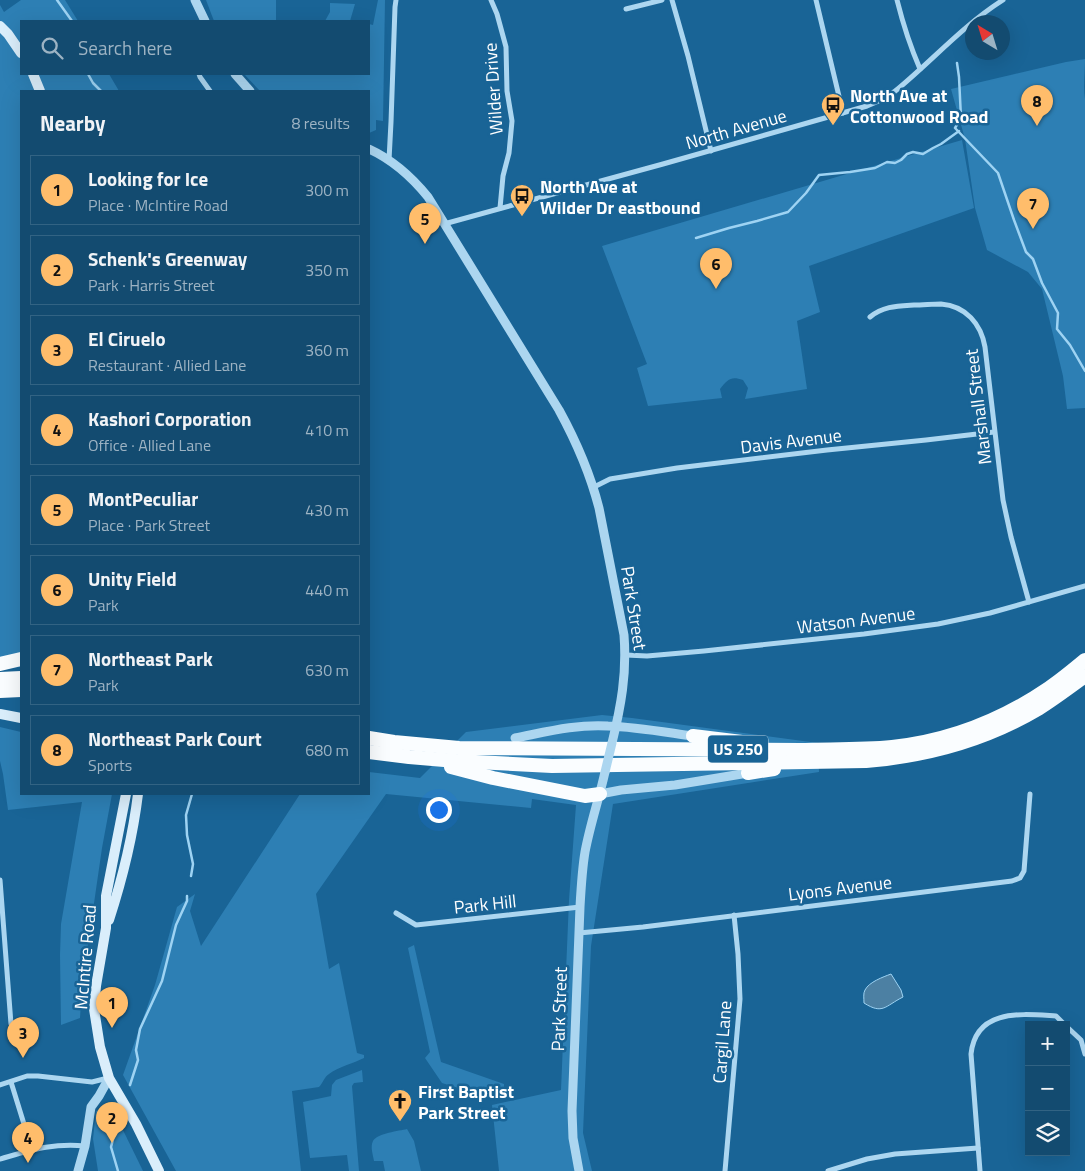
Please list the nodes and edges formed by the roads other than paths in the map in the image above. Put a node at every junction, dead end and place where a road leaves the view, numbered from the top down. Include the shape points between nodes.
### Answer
1 (195, 0) edge
2 (396, 0) edge
3 (491, 0) edge
4 (662, 0) edge
5 (672, 0) edge
6 (816, 0) edge
7 (897, 0) edge
8 (1003, 0) edge
9 (626, 9) dead end
10 (205, 20) edge
11 (0, 26) edge
12 (20, 52) edge
13 (920, 69) junction
14 (33, 75) edge
15 (199, 75) edge
16 (236, 75) edge
17 (40, 90) edge
18 (209, 90) edge
19 (249, 90) edge
20 (843, 113) junction
21 (370, 150) edge
22 (710, 151) junction
23 (389, 160) junction
24 (500, 208) junction
25 (444, 224) junction
26 (870, 317) dead end
27 (994, 432) junction
28 (594, 487) junction
29 (1085, 586) edge
30 (1028, 602) junction
31 (626, 655) junction
32 (20, 659) edge
33 (1085, 660) edge
34 (0, 664) edge
35 (1085, 676) edge
36 (20, 678) edge
37 (0, 687) edge
38 (20, 690) edge
39 (0, 714) edge
40 (20, 718) edge
41 (616, 726) junction
42 (693, 736) joint
43 (370, 738) edge
44 (515, 738) joint
45 (459, 748) junction
46 (800, 750) junction
47 (370, 753) edge
48 (409, 757) junction
49 (825, 761) junction
50 (748, 773) joint
51 (600, 794) junction
52 (1030, 794) dead end
53 (126, 795) edge
54 (138, 795) edge
55 (0, 880) edge
56 (580, 907) junction
57 (396, 913) dead end
58 (734, 915) junction
59 (106, 928) junction
60 (578, 933) junction
61 (2, 938) edge
62 (1062, 1021) edge
63 (11, 1024) dead end
64 (1070, 1029) edge
65 (1085, 1054) edge
66 (109, 1078) junction
67 (11, 1082) junction
68 (0, 1085) edge
69 (85, 1146) junction
70 (978, 1148) junction
71 (32, 1150) junction
72 (0, 1159) edge
73 (78, 1171) edge
74 (159, 1171) edge
75 (579, 1171) edge
76 (725, 1171) edge
77 (828, 1171) edge
78 (980, 1171) edge

1 - 10 street
2 - 23 street
3 - 24 street, Wilder Drive via 506,47 512,121
4 - 9 street
5 - 22 street
6 - 20 street
7 - 13 street
8 - 13 street, North Avenue via 966,26
11 - 12 main road
13 - 20 street, North Avenue via 881,100
14 - 17 main road
15 - 18 street
16 - 19 street
20 - 22 street, North Avenue
21 - 23 street, Park Street
22 - 24 street, North Avenue
23 - 25 street, Park Street via 417,184
24 - 25 street, North Avenue
25 - 28 street, Park Street via 559,410
26 - 27 street, Marshall Street via 885,308 940,304 955,307 973,319 983,338
27 - 28 street, Davis Avenue via 677,468 610,479
27 - 30 street, Marshall Street via 1003,500
28 - 31 street, Park Street via 621,614
29 - 30 street, Watson Avenue
30 - 31 street, Watson Avenue via 958,621 864,634 704,651
31 - 41 street, Park Street via 624,690
32 - 34 highway
33 - 46 highway, US 250 via 1026,703 958,733 890,747
35 - 49 highway, US 250 via 1031,713 971,741 894,758
36 - 37 highway
37 - 38 highway
39 - 40 main road
41 - 42 street
41 - 44 street via 582,726
41 - 51 street, Park Street, bridge
42 - 46 highway
43 - 45 highway, US 250
44 - 45 highway
45 - 46 highway, US 250
47 - 48 highway, US 250
48 - 49 highway, US 250 via 552,766
48 - 51 highway via 584,796
49 - 50 highway
50 - 51 street
51 - 56 street, Park Street via 586,852
52 - 58 street, Lyons Avenue via 1024,871 1012,882
53 - 59 main road, McIntire Road via 106,896
54 - 59 main road via 122,873
55 - 61 street
56 - 57 street, Park Hill via 416,925
56 - 60 street, Park Street
58 - 60 street, Lyons Avenue
58 - 76 street, Cargil Lane via 740,999
59 - 66 main road, McIntire Road via 94,1009
60 - 75 street, Park Street via 572,1111
61 - 63 street
62 - 70 street via 1056,1016 1019,1014 994,1020 975,1035 971,1068
64 - 65 street via 1081,1040
66 - 67 street via 92,1082 27,1076
66 - 69 street via 90,1112
66 - 74 main road, McIntire Road
67 - 68 street
67 - 71 street
69 - 71 street via 57,1145
69 - 73 street
70 - 77 street via 895,1154
70 - 78 street
71 - 72 street

